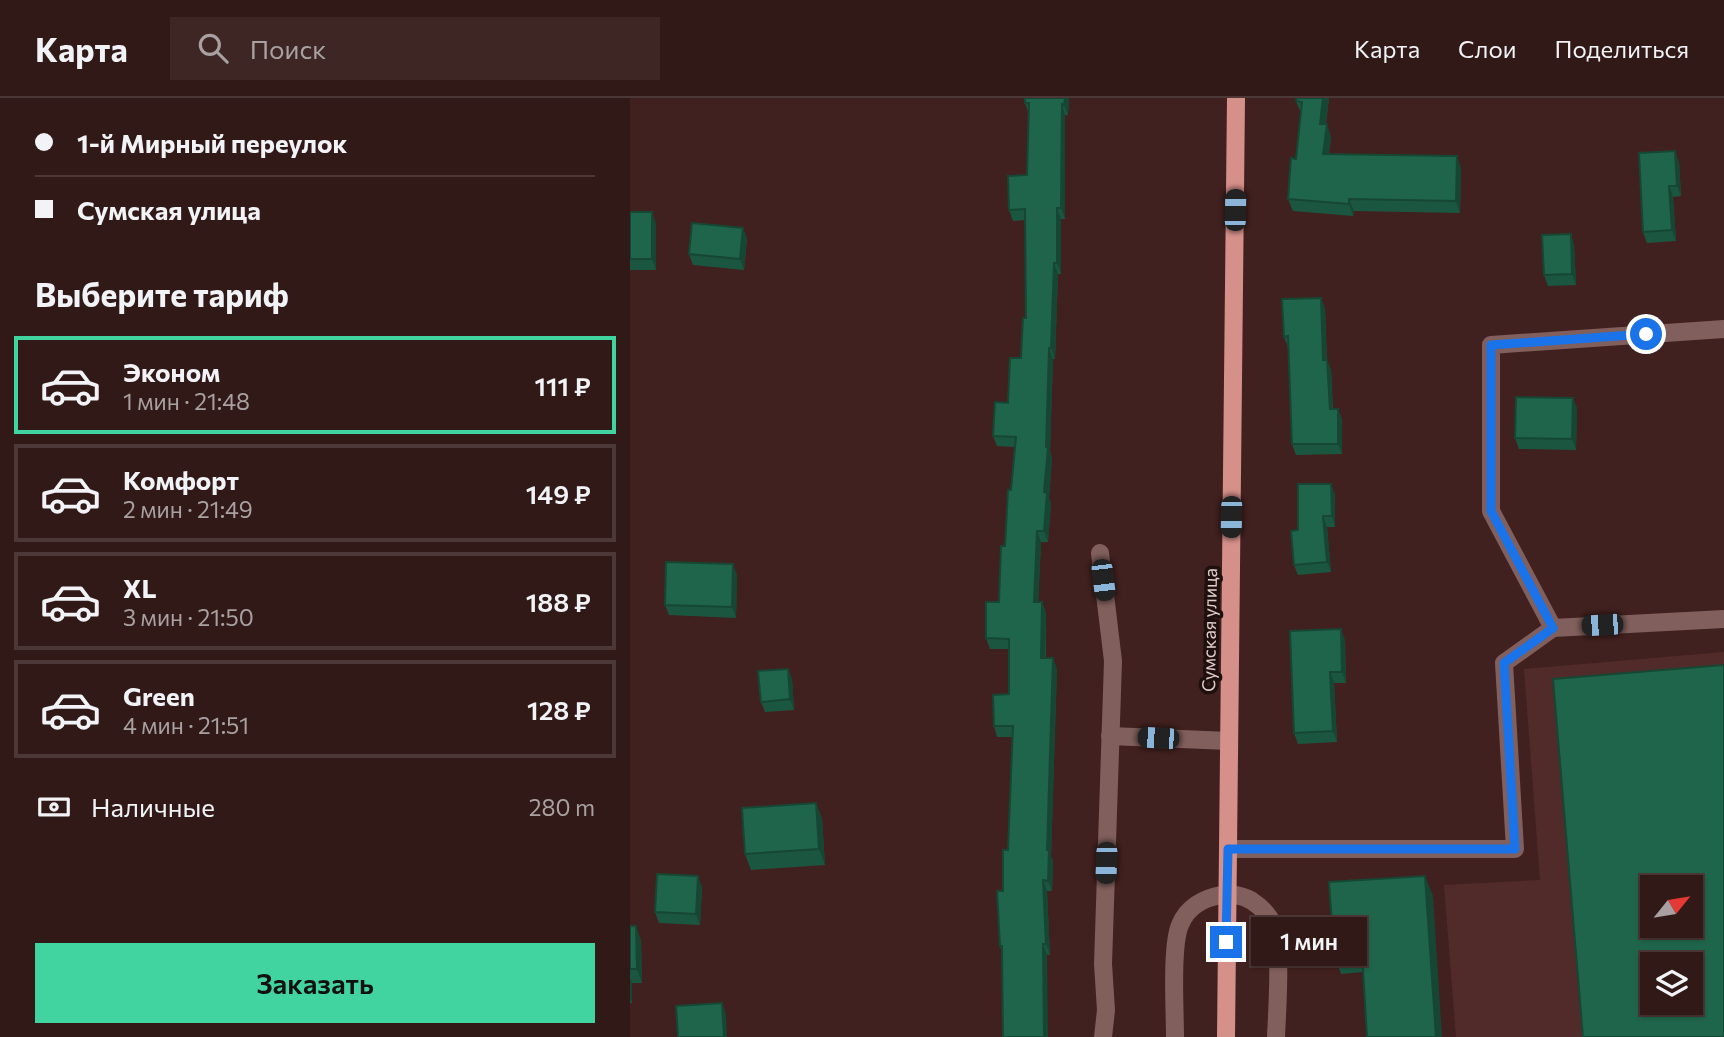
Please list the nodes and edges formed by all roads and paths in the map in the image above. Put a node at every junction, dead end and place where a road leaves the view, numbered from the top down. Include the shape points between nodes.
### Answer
1 (1236, 98) edge
2 (1724, 329) edge
3 (1100, 553) dead end
4 (1724, 619) edge
5 (1553, 628) junction
6 (1110, 736) junction
7 (1229, 741) junction
8 (1228, 849) junction
9 (1227, 894) junction
10 (1103, 1037) edge
11 (1175, 1037) edge
12 (1226, 1037) edge
13 (1276, 1037) edge

1 - 7 main road, Сумская улица
2 - 5 street via 1491,345 1491,511
3 - 6 street via 1113,662
4 - 5 street
5 - 8 street via 1504,663 1515,849
6 - 7 street
6 - 10 street
7 - 8 main road, Сумская улица
8 - 9 main road, Сумская улица
9 - 11 street via 1208,897 1191,908 1180,925
9 - 12 main road, Сумская улица
9 - 13 street via 1247,898 1263,909 1273,925

